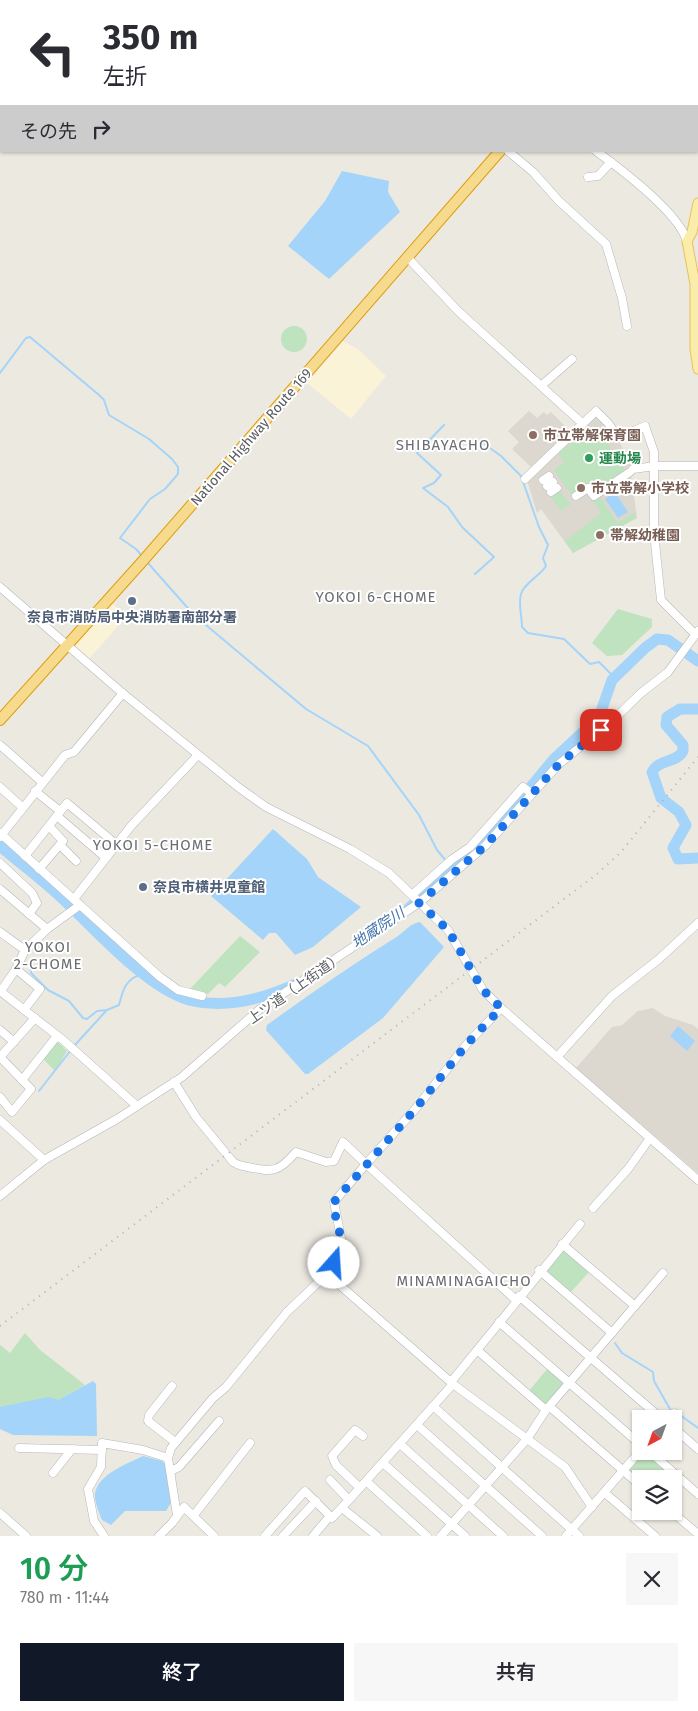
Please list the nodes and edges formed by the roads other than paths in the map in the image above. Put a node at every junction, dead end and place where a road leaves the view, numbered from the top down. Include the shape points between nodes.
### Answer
1 (499, 152) edge
2 (509, 152) edge
3 (597, 152) edge
4 (611, 162) junction
5 (588, 177) dead end
6 (698, 203) edge
7 (687, 240) junction
8 (407, 257) junction
9 (627, 326) dead end
10 (572, 359) dead end
11 (698, 369) edge
12 (542, 385) junction
13 (582, 423) junction
14 (655, 466) junction
15 (698, 466) edge
16 (525, 479) dead end
17 (576, 496) dead end
18 (0, 587) edge
19 (697, 633) edge
20 (67, 644) junction
21 (123, 693) junction
22 (0, 720) edge
23 (1, 749) edge
24 (198, 755) junction
25 (42, 782) junction
26 (0, 787) edge
27 (35, 791) junction
28 (528, 791) junction
29 (22, 807) junction
30 (59, 814) junction
31 (49, 826) junction
32 (1, 835) edge
33 (60, 845) junction
34 (117, 845) junction
35 (25, 856) junction
36 (106, 858) junction
37 (76, 861) dead end
38 (0, 864) edge
39 (39, 869) junction
40 (0, 889) edge
41 (412, 895) junction
42 (74, 899) junction
43 (419, 903) junction
44 (75, 909) junction
45 (29, 914) junction
46 (698, 922) edge
47 (47, 929) junction
48 (1, 932) edge
49 (25, 950) junction
50 (16, 969) junction
51 (0, 991) edge
52 (202, 996) dead end
53 (501, 1008) junction
54 (24, 1010) junction
55 (35, 1018) junction
56 (0, 1030) edge
57 (57, 1036) junction
58 (14, 1042) junction
59 (0, 1057) edge
60 (557, 1057) junction
61 (22, 1080) junction
62 (174, 1082) junction
63 (0, 1097) edge
64 (137, 1106) junction
65 (0, 1120) edge
66 (648, 1141) dead end
67 (44, 1160) junction
68 (366, 1164) junction
69 (698, 1180) edge
70 (0, 1196) edge
71 (593, 1208) dead end
72 (580, 1224) dead end
73 (562, 1244) junction
74 (539, 1270) junction
75 (663, 1273) dead end
76 (327, 1274) junction
77 (518, 1298) junction
78 (635, 1306) junction
79 (498, 1322) junction
80 (612, 1332) junction
81 (477, 1350) junction
82 (592, 1358) junction
83 (452, 1383) junction
84 (570, 1383) junction
85 (172, 1386) dead end
86 (433, 1406) junction
87 (548, 1409) junction
88 (652, 1410) edge
89 (219, 1421) dead end
90 (417, 1425) junction
91 (682, 1435) edge
92 (363, 1436) dead end
93 (632, 1437) edge
94 (528, 1439) junction
95 (175, 1442) junction
96 (250, 1443) dead end
97 (400, 1444) junction
98 (19, 1448) dead end
99 (72, 1449) junction
100 (698, 1449) edge
101 (102, 1450) junction
102 (168, 1458) junction
103 (633, 1460) edge
104 (659, 1460) edge
105 (383, 1463) junction
106 (502, 1468) junction
107 (171, 1471) junction
108 (624, 1471) junction
109 (53, 1473) dead end
110 (632, 1478) edge
111 (330, 1480) dead end
112 (366, 1482) junction
113 (486, 1486) junction
114 (360, 1488) junction
115 (605, 1493) junction
116 (698, 1494) edge
117 (316, 1500) junction
118 (349, 1500) junction
119 (468, 1505) junction
120 (592, 1507) junction
121 (342, 1508) junction
122 (0, 1513) edge
123 (177, 1515) junction
124 (194, 1515) junction
125 (330, 1516) junction
126 (682, 1520) edge
127 (451, 1524) junction
128 (572, 1530) junction
129 (698, 1534) edge
130 (26, 1536) edge
131 (104, 1536) edge
132 (159, 1536) edge
133 (214, 1536) edge
134 (265, 1536) edge
135 (282, 1536) edge
136 (314, 1536) edge
137 (377, 1536) edge
138 (427, 1536) edge
139 (441, 1536) edge
140 (465, 1536) edge
141 (503, 1536) edge
142 (542, 1536) edge
143 (566, 1536) edge
144 (579, 1536) edge
145 (655, 1536) edge

1 - 8 highway, National Highway Route 169
2 - 9 street via 606,244
3 - 4 street
4 - 5 street via 598,176
4 - 7 street via 681,225
6 - 7 main road via 692,232
7 - 11 main road via 695,284
8 - 12 street via 458,311
8 - 20 highway, National Highway Route 169
10 - 12 street
12 - 13 street
13 - 14 street via 596,411 619,438 645,426 652,440
13 - 16 street
14 - 15 street
14 - 17 street via 632,470 594,496 588,488
14 - 19 street via 654,533 660,600
18 - 20 street
19 - 28 street, 上ツ道（上街道） via 668,672
20 - 21 street
20 - 22 highway, National Highway Route 169
21 - 24 street
21 - 25 street via 74,752 65,755
23 - 25 street
24 - 34 street
24 - 41 street via 266,806 368,858
25 - 27 street
26 - 29 street
27 - 29 street
27 - 30 street
28 - 41 street via 470,847
28 - 43 street, 上ツ道（上街道） via 486,845
29 - 32 street
30 - 31 street
30 - 34 street via 67,803
30 - 36 street
31 - 33 street via 63,841
31 - 35 street
32 - 35 street
33 - 37 street
33 - 39 street
34 - 36 street
35 - 39 street
36 - 42 street
38 - 45 street via 32,893 37,903
39 - 42 street
40 - 45 street
41 - 43 street
42 - 44 street
43 - 53 street via 448,930 483,990
43 - 62 street, 上ツ道（上街道） via 260,1009
44 - 47 street
44 - 52 street via 178,990
45 - 47 street
46 - 60 street via 659,959 612,996
47 - 49 street
48 - 49 street
49 - 50 street
50 - 51 street
50 - 54 street via 40,989
51 - 54 street
53 - 60 street
53 - 68 street
54 - 55 street
55 - 57 street
55 - 58 street
56 - 58 street
57 - 61 street
57 - 64 street
58 - 59 street
59 - 61 street
60 - 69 street
61 - 63 street via 31,1089 12,1112
62 - 64 street, 上ツ道（上街道）
62 - 68 street via 196,1117 239,1167 266,1171 278,1169 296,1152 326,1162 334,1161 343,1142
64 - 67 street, 上ツ道（上街道）
65 - 67 street
66 - 71 street
67 - 70 street, 上ツ道（上街道）
68 - 76 street via 334,1202 341,1245
68 - 77 street
72 - 73 street
73 - 74 street
73 - 78 street
74 - 77 street
74 - 80 street
75 - 78 street
76 - 83 street
76 - 95 street via 287,1312 226,1387
77 - 79 street
77 - 82 street
78 - 80 street
79 - 81 street
79 - 84 street
80 - 82 street
81 - 83 street
81 - 87 street
82 - 84 street
82 - 88 street
83 - 86 street
83 - 94 street
84 - 87 street
84 - 93 street
85 - 95 street via 149,1415 148,1421
86 - 90 street
86 - 106 street
87 - 94 street
87 - 108 street
89 - 107 street via 179,1467
90 - 97 street
90 - 113 street
91 - 100 street
92 - 114 street via 354,1430 332,1456 336,1465
94 - 106 street
94 - 120 street via 565,1467
95 - 102 street
96 - 124 street
97 - 105 street
97 - 119 street
98 - 99 street
99 - 101 street
99 - 109 street
101 - 102 street via 102,1443
101 - 131 street via 101,1467 88,1489 94,1521
102 - 107 street
103 - 108 street
104 - 116 street
105 - 112 street
105 - 127 street
106 - 113 street
106 - 128 street
107 - 123 street
108 - 110 street
108 - 115 street
111 - 118 street
112 - 114 street
112 - 138 street
113 - 119 street
113 - 142 street
114 - 118 street
115 - 120 street
115 - 145 street
117 - 125 street
117 - 134 street via 304,1491
117 - 135 street
118 - 121 street
119 - 127 street
119 - 141 street
120 - 128 street
121 - 125 street via 332,1518
121 - 137 street
122 - 130 street
123 - 124 street via 184,1507
123 - 132 street
124 - 133 street
125 - 136 street
126 - 129 street
127 - 139 street
127 - 140 street
128 - 143 street
128 - 144 street

